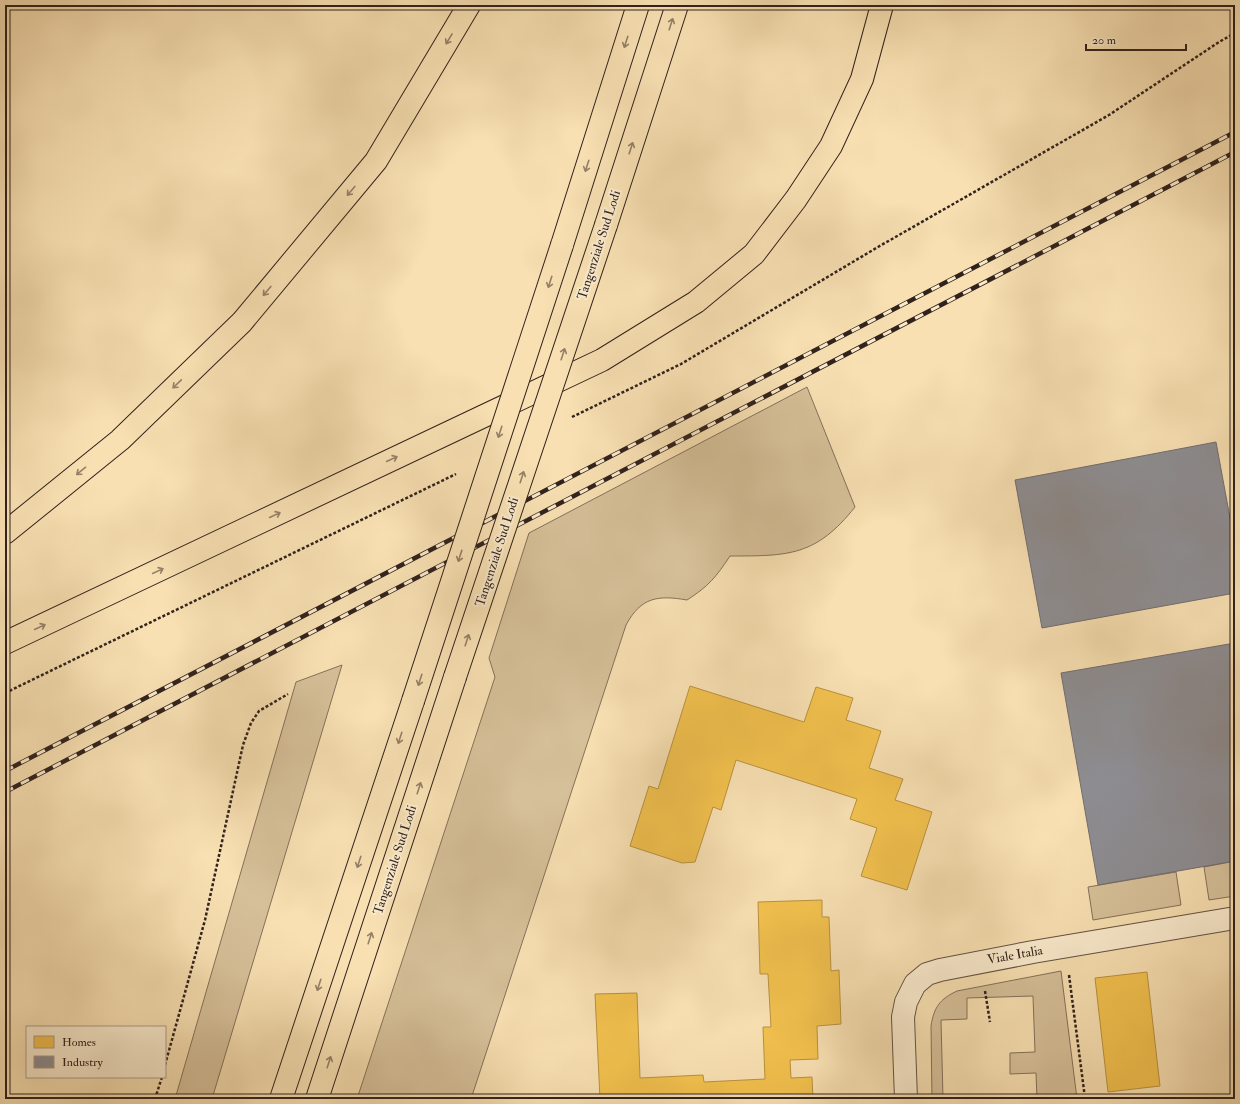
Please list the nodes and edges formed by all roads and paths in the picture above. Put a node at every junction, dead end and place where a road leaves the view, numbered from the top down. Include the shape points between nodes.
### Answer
1 (469, 5) edge
2 (638, 5) edge
3 (677, 5) edge
4 (882, 5) edge
5 (1235, 33) edge
6 (1220, 42) dead end
7 (5, 533) edge
8 (5, 643) edge
9 (288, 694) dead end
10 (1235, 918) edge
11 (1066, 946) junction
12 (166, 1061) edge
13 (162, 1078) edge
14 (1085, 1098) dead end
15 (155, 1099) edge
16 (281, 1099) edge
17 (317, 1099) edge
18 (906, 1099) edge

1 -> 7 highway via 376,161 242,322 120,440
2 -> 16 highway, bridge via 562,245
17 -> 3 highway, Tangenziale Sud Lodi, bridge
8 -> 4 highway via 602,360 696,302 754,254 796,199 831,146 862,80
5 - 6 path
9 - 12 path via 259,711 251,723 246,738 205,920
10 - 11 street, Viale Italia
11 - 14 path
11 - 18 street, Viale Italia via 940,970 927,974 915,984 906,1002 904,1017
13 - 15 path

